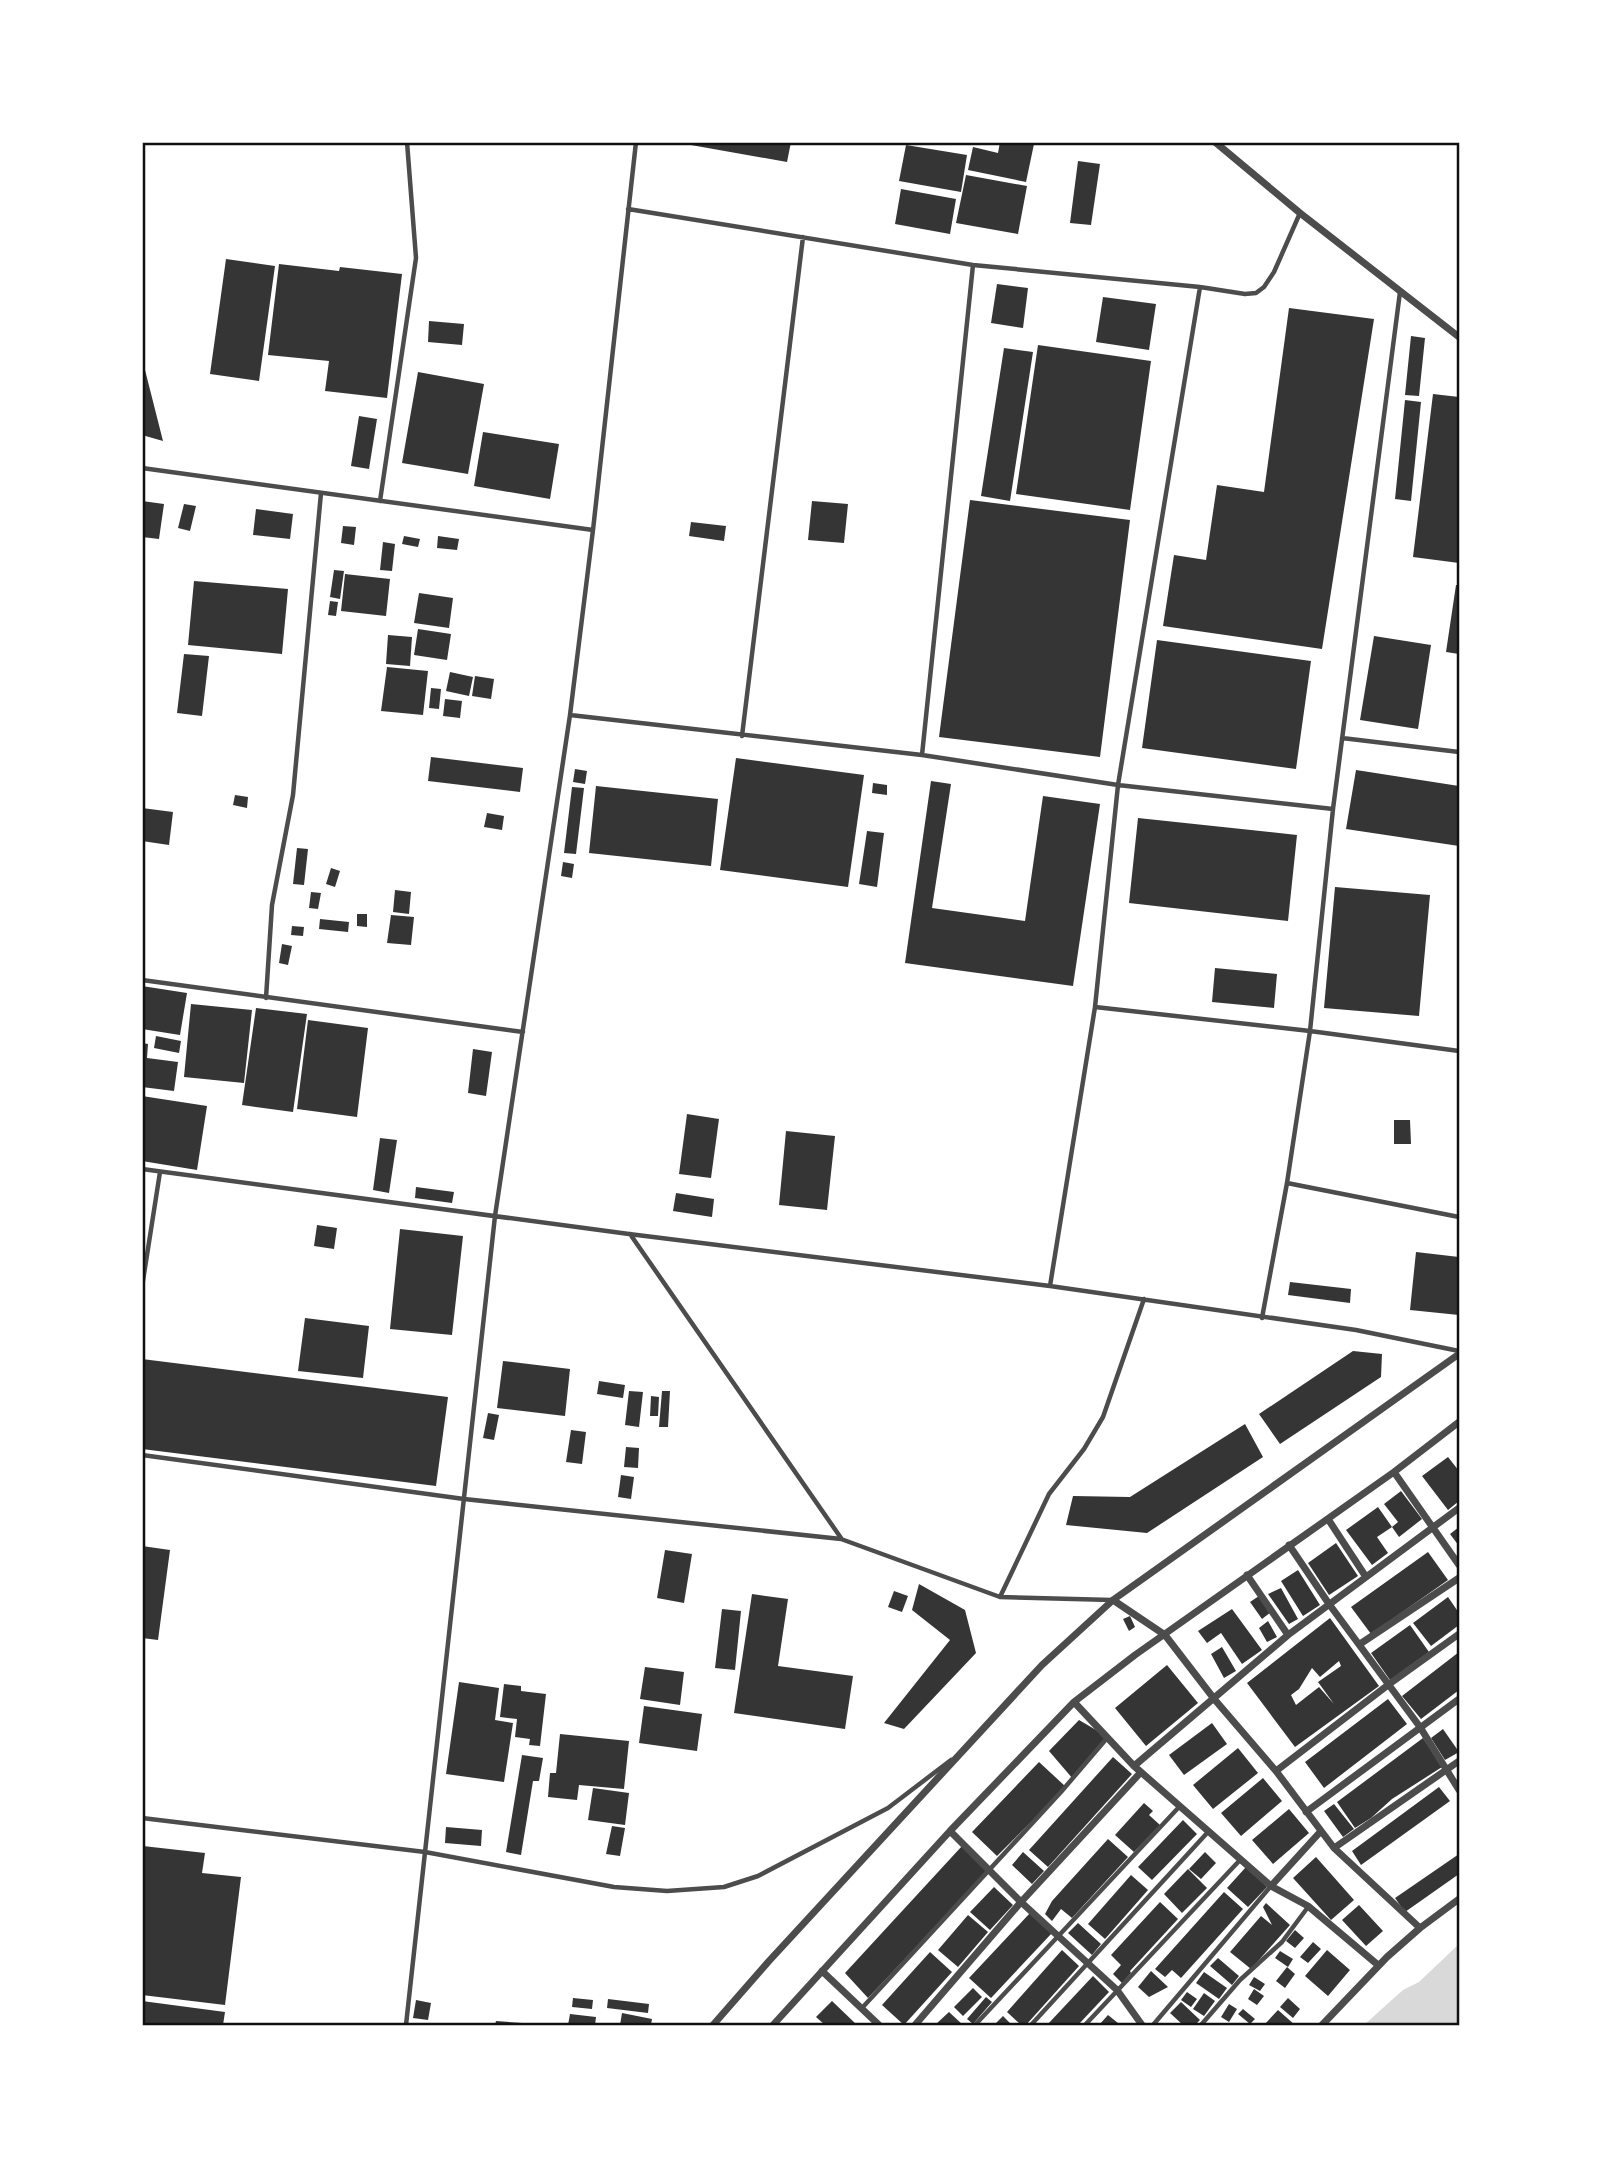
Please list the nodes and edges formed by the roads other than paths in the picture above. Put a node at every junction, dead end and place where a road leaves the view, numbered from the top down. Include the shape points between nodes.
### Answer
1 (407, 142) edge
2 (636, 142) edge
3 (1215, 142) edge
4 (628, 209) junction
5 (1300, 213) junction
6 (803, 237) junction
7 (973, 265) junction
8 (1200, 287) junction
9 (1400, 290) junction
10 (1459, 337) edge
11 (142, 468) edge
12 (321, 493) junction
13 (380, 501) junction
14 (593, 530) junction
15 (570, 715) junction
16 (741, 736) junction
17 (1342, 738) junction
18 (1459, 752) edge
19 (922, 755) junction
20 (1118, 785) junction
21 (1333, 809) junction
22 (142, 980) edge
23 (266, 998) junction
24 (1095, 1007) junction
25 (1310, 1031) junction
26 (523, 1032) junction
27 (1459, 1051) edge
28 (142, 1169) edge
29 (160, 1172) junction
30 (1287, 1183) junction
31 (495, 1216) junction
32 (1459, 1217) edge
33 (629, 1234) junction
34 (1050, 1286) junction
35 (142, 1287) edge
36 (1144, 1299) junction
37 (1262, 1318) junction
38 (1459, 1352) edge
39 (1458, 1425) edge
40 (142, 1455) edge
41 (1394, 1472) junction
42 (464, 1499) junction
43 (1459, 1508) edge
44 (1328, 1519) junction
45 (1432, 1528) junction
46 (841, 1539) junction
47 (1289, 1545) junction
48 (1459, 1565) edge
49 (1247, 1575) junction
50 (1366, 1577) junction
51 (1459, 1578) edge
52 (1000, 1597) junction
53 (1113, 1600) junction
54 (1329, 1604) junction
55 (1459, 1634) edge
56 (1165, 1635) junction
57 (1289, 1635) junction
58 (1360, 1644) junction
59 (1388, 1685) junction
60 (1459, 1699) edge
61 (1215, 1700) junction
62 (1074, 1702) junction
63 (1420, 1727) junction
64 (1108, 1737) junction
65 (971, 1744) junction
66 (1459, 1761) edge
67 (1134, 1766) junction
68 (1448, 1769) junction
69 (1276, 1771) junction
70 (1141, 1772) junction
71 (1459, 1790) edge
72 (1180, 1806) junction
73 (1306, 1812) junction
74 (142, 1818) edge
75 (950, 1830) junction
76 (1321, 1831) junction
77 (1209, 1832) junction
78 (1334, 1848) junction
79 (425, 1852) junction
80 (1241, 1859) junction
81 (989, 1870) junction
82 (1271, 1886) junction
83 (1459, 1899) edge
84 (1021, 1902) junction
85 (1308, 1906) junction
86 (1420, 1928) junction
87 (1058, 1936) junction
88 (1087, 1963) junction
89 (1378, 1965) junction
90 (822, 1971) junction
91 (1117, 1990) junction
92 (861, 2008) junction
93 (406, 2025) edge
94 (713, 2025) edge
95 (773, 2025) edge
96 (879, 2025) edge
97 (915, 2025) edge
98 (975, 2025) edge
99 (1031, 2025) edge
100 (1085, 2025) edge
101 (1142, 2025) edge
102 (1153, 2025) edge
103 (1201, 2025) edge
104 (1322, 2025) edge

1 - 13 lane via 416,258
2 - 4 lane
3 - 5 street
4 - 6 lane
4 - 14 lane
5 - 8 lane via 1274,272 1256,293
5 - 9 street
6 - 7 lane
6 - 16 lane
7 - 8 lane
7 - 19 lane
8 - 20 lane
9 - 10 street
9 - 17 lane
11 - 12 lane
12 - 13 lane
12 - 23 lane via 293,795 272,905
13 - 14 lane
14 - 15 lane
15 - 16 lane
15 - 26 lane
16 - 19 lane
17 - 18 lane
17 - 21 lane
19 - 20 lane
20 - 21 lane
20 - 24 lane
21 - 25 lane
22 - 23 lane
23 - 26 lane
24 - 25 lane
24 - 34 lane
25 - 27 lane
25 - 30 lane
26 - 31 lane
28 - 29 lane
29 - 31 lane
29 - 35 lane
30 - 32 lane
30 - 37 lane
31 - 33 lane
31 - 42 lane
33 - 34 lane
33 - 46 lane
34 - 36 lane
36 - 37 lane
36 - 52 lane via 1102,1417 1049,1494
37 - 38 lane via 1356,1330
38 - 53 street
39 - 41 street
40 - 42 lane
41 - 44 street
41 - 45 street
42 - 46 lane
42 - 79 lane
43 - 45 street
44 - 47 street
44 - 50 street
45 - 48 street
45 - 50 street
46 - 52 lane
47 - 49 street
47 - 54 street
49 - 56 street
49 - 57 street
50 - 54 street
51 - 58 street
52 - 53 lane
53 - 56 street
53 - 65 street via 1042,1665
54 - 57 street
54 - 58 street
55 - 59 street
56 - 61 street
56 - 62 street
57 - 61 street
58 - 59 street
59 - 63 street
59 - 69 street
60 - 63 street
61 - 67 street
61 - 69 street
62 - 64 street
62 - 75 street
63 - 68 street
63 - 73 street
64 - 67 street
64 - 81 lane
65 - 79 lane via 888,1808 758,1876 724,1886 667,1891 614,1887
65 - 94 street
66 - 68 street
67 - 70 street
68 - 71 street
68 - 78 street
69 - 73 street
70 - 72 street
70 - 84 street
72 - 77 street
72 - 87 lane
73 - 76 street
74 - 79 lane
75 - 81 street
75 - 90 street
76 - 78 street
76 - 82 street
77 - 80 street
77 - 88 lane
78 - 86 street
79 - 93 lane
80 - 82 street
80 - 91 lane
81 - 84 street
81 - 92 lane
82 - 85 street
82 - 102 lane
83 - 86 street
84 - 87 street
84 - 97 street
85 - 89 street
85 - 103 lane via 1282,1942 1240,1980
86 - 89 street
87 - 88 street
87 - 98 lane
88 - 91 street
88 - 99 lane
89 - 104 street
90 - 92 street
90 - 95 street
91 - 100 lane
91 - 101 street
92 - 96 street

